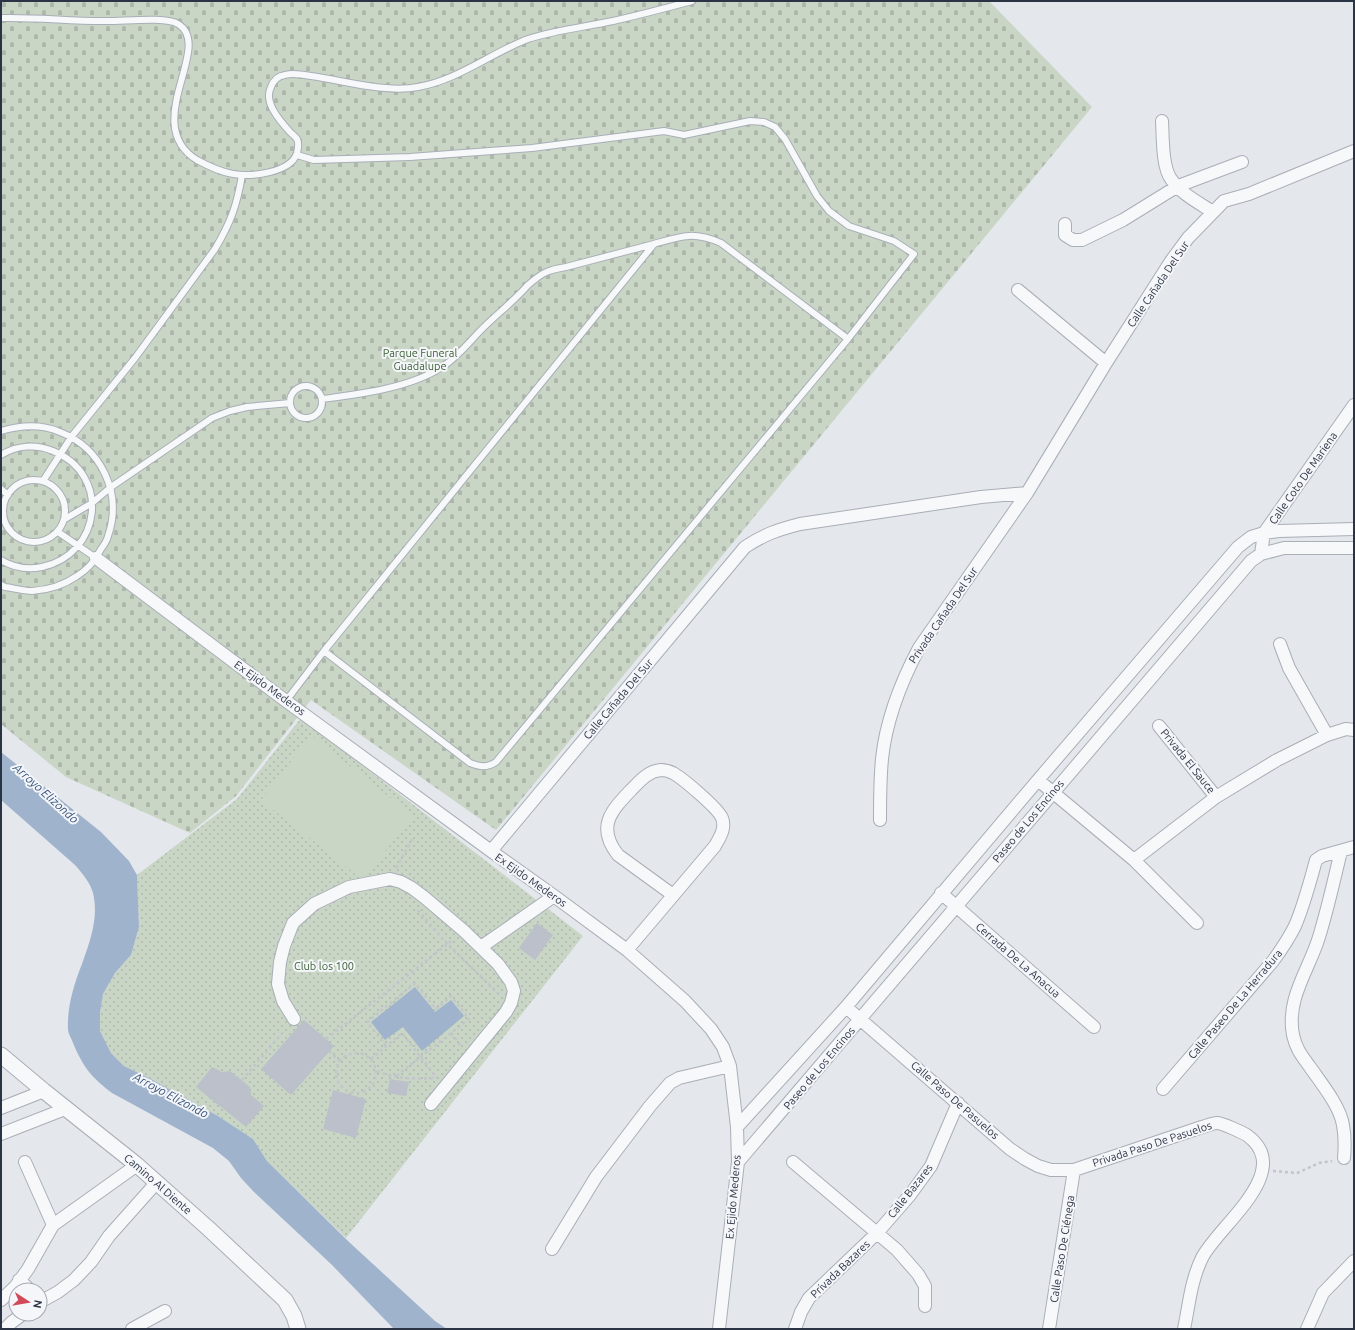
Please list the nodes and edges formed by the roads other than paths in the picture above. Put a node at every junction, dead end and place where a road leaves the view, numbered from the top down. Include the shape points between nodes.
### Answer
1 (692, 1) edge
2 (1, 18) edge
3 (1162, 121) dead end
4 (1354, 151) edge
5 (297, 155) junction
6 (1242, 162) dead end
7 (242, 175) junction
8 (1178, 186) junction
9 (1213, 212) junction
10 (1064, 224) dead end
11 (654, 244) junction
12 (1018, 290) dead end
13 (848, 340) junction
14 (1106, 363) junction
15 (323, 400) junction
16 (290, 403) junction
17 (1354, 405) edge
18 (1, 431) edge
19 (72, 436) junction
20 (60, 454) junction
21 (1, 455) edge
22 (43, 481) junction
23 (111, 487) junction
24 (1, 490) edge
25 (1027, 493) junction
26 (8, 495) junction
27 (92, 503) junction
28 (65, 519) junction
29 (1354, 529) edge
30 (58, 532) junction
31 (1264, 533) junction
32 (79, 546) junction
33 (1354, 548) edge
34 (1261, 554) junction
35 (96, 558) junction
36 (1, 560) edge
37 (1, 585) edge
38 (1280, 644) dead end
39 (324, 651) junction
40 (286, 701) junction
41 (1159, 726) dead end
42 (1354, 730) edge
43 (1327, 735) junction
44 (1038, 780) junction
45 (1053, 792) junction
46 (1216, 797) junction
47 (880, 820) dead end
48 (1354, 847) edge
49 (491, 851) junction
50 (1342, 851) junction
51 (1134, 860) junction
52 (941, 893) junction
53 (673, 895) junction
54 (554, 896) junction
55 (956, 906) junction
56 (1197, 923) dead end
57 (481, 947) junction
58 (627, 950) junction
59 (846, 1007) junction
60 (861, 1018) junction
61 (294, 1019) road end
62 (1094, 1027) dead end
63 (1, 1055) edge
64 (730, 1066) junction
65 (1163, 1089) dead end
66 (44, 1091) junction
67 (431, 1104) dead end
68 (958, 1104) junction
69 (1, 1108) edge
70 (65, 1108) junction
71 (737, 1127) junction
72 (1, 1134) edge
73 (1344, 1158) road end
74 (24, 1162) dead end
75 (738, 1162) junction
76 (793, 1162) dead end
77 (137, 1165) junction
78 (1074, 1170) junction
79 (157, 1182) junction
80 (53, 1225) junction
81 (877, 1233) junction
82 (552, 1249) dead end
83 (1354, 1261) edge
84 (20, 1280) joint
85 (48, 1297) edge
86 (1, 1300) edge
87 (925, 1306) dead end
88 (165, 1311) dead end
89 (132, 1329) edge
90 (298, 1329) edge
91 (719, 1329) edge
92 (795, 1329) edge
93 (1049, 1329) edge
94 (1184, 1329) edge
95 (1307, 1329) edge

1 - 5 lane via 530,39 441,82 418,88 383,88 286,74 277,78 271,85 268,98 270,106 297,140
2 - 7 lane via 105,22 152,20 177,23 188,38 189,49 173,118 179,140 192,157 224,171
3 - 8 street via 1164,159 1171,179
4 - 9 street, Calle Cañada Del Sur via 1224,202
5 - 7 lane via 291,164 281,169
5 - 13 lane via 314,160 410,157 532,148 664,131 684,135 750,121 764,122 775,127 785,138 817,196 829,211 849,226 894,242 914,254
6 - 8 street
7 - 19 lane via 233,215 215,249 135,358
8 - 9 street
8 - 10 street via 1123,220 1082,240 1073,240 1065,235
9 - 14 street, Calle Cañada Del Sur via 1188,238 1171,261
11 - 13 lane via 695,235 721,243
11 - 15 lane via 540,274 442,367 406,383
11 - 39 lane
12 - 14 street
13 - 39 lane via 496,762 484,767 470,764
14 - 25 street, Calle Cañada Del Sur
15 - 16 lane via 316,388 305,385 295,390
15 - 16 lane via 320,411 311,418 299,417 291,409
16 - 23 lane via 247,407 212,418
17 - 31 street, Calle Coto De Mariena
18 - 19 lane via 25,426 49,428
19 - 20 lane
19 - 23 lane via 94,455
20 - 21 lane via 42,447 25,446
20 - 22 lane
20 - 27 lane via 76,465 88,483
22 - 26 lane via 23,482 14,487
22 - 28 lane via 54,486 62,495 66,506
23 - 27 lane
23 - 35 lane via 113,512 108,536
24 - 26 lane
25 - 47 street, Privada Cañada Del Sur via 919,648 906,672 895,703 882,758
25 - 49 street, Calle Cañada Del Sur via 980,497 800,524 775,531 745,547
26 - 30 lane via 3,515 6,525 20,540 41,542
27 - 28 lane
27 - 32 lane via 87,533
28 - 30 lane
29 - 31 street, Paseo de Los Encinos
30 - 32 lane
31 - 34 street, Calle Coto De Mariena
31 - 44 street, Paseo de Los Encinos via 1251,537 1230,554
32 - 35 lane
32 - 36 lane via 67,557 52,565 18,567
33 - 34 street, Paseo de Los Encinos via 1284,548
34 - 45 street, Paseo de Los Encinos via 1251,561
35 - 37 lane via 78,576 55,587 30,591
35 - 40 street, Ex Ejido Mederos
38 - 43 street via 1289,668
39 - 40 lane
40 - 49 street, Ex Ejido Mederos
41 - 46 street, Privada El Sauce
42 - 43 street via 1346,729
43 - 46 street via 1277,760
44 - 45 street
44 - 52 street, Paseo de Los Encinos
45 - 51 street
45 - 55 street, Paseo de Los Encinos
46 - 51 street
48 - 50 street, Calle Paseo De La Herradura
49 - 54 street, Ex Ejido Mederos
50 - 65 street, Calle Paseo De La Herradura via 1316,860 1310,884 1285,944
50 - 73 street via 1319,939 1298,987 1291,1021 1298,1051 1336,1107 1343,1123
51 - 56 street
52 - 55 street, Cerrada De La Anacua
52 - 59 street, Paseo de Los Encinos
53 - 53 street via 618,855 608,839 608,822 616,806 648,774 663,770 674,774 716,809 723,823 723,830 715,846
53 - 58 street
54 - 57 street
54 - 58 street, Ex Ejido Mederos
55 - 60 street, Paseo de Los Encinos
55 - 62 street, Cerrada De La Anacua
57 - 61 street via 412,888 401,882 390,879 349,887 314,904 293,923 282,952 278,984 283,1001
57 - 67 street via 511,982 514,991 511,1003
58 - 64 street, Ex Ejido Mederos via 685,1001 711,1029 723,1047
59 - 60 street, Calle Paso De Pasuelos
59 - 71 street, Paseo de Los Encinos
60 - 68 street, Calle Paso De Pasuelos
60 - 75 street, Paseo de Los Encinos
63 - 66 street, Camino Al Diente
64 - 71 street, Ex Ejido Mederos
64 - 82 street via 678,1078 666,1087 596,1177
66 - 69 street
66 - 70 street, Camino Al Diente
68 - 78 street, Calle Paso De Pasuelos via 1025,1159 1051,1170
68 - 81 street, Calle Bazares via 931,1166
70 - 72 street
70 - 77 street, Camino Al Diente
71 - 75 street, Ex Ejido Mederos
74 - 80 street
75 - 91 street, Ex Ejido Mederos
76 - 81 street
77 - 79 street, Camino Al Diente
77 - 80 street
78 - 93 street, Calle Paso De Ciénega
78 - 94 street, Privada Paso De Pasuelos via 1217,1123 1243,1133 1256,1144 1262,1155 1262,1174 1252,1194 1208,1247 1202,1258 1192,1286
79 - 85 street via 109,1236 91,1262 69,1284
79 - 90 street, Camino Al Diente via 285,1300
80 - 84 street
81 - 87 street via 897,1250 918,1274 925,1286
81 - 92 street, Privada Bazares via 809,1298
83 - 95 street via 1322,1293
84 - 86 street
88 - 89 street

